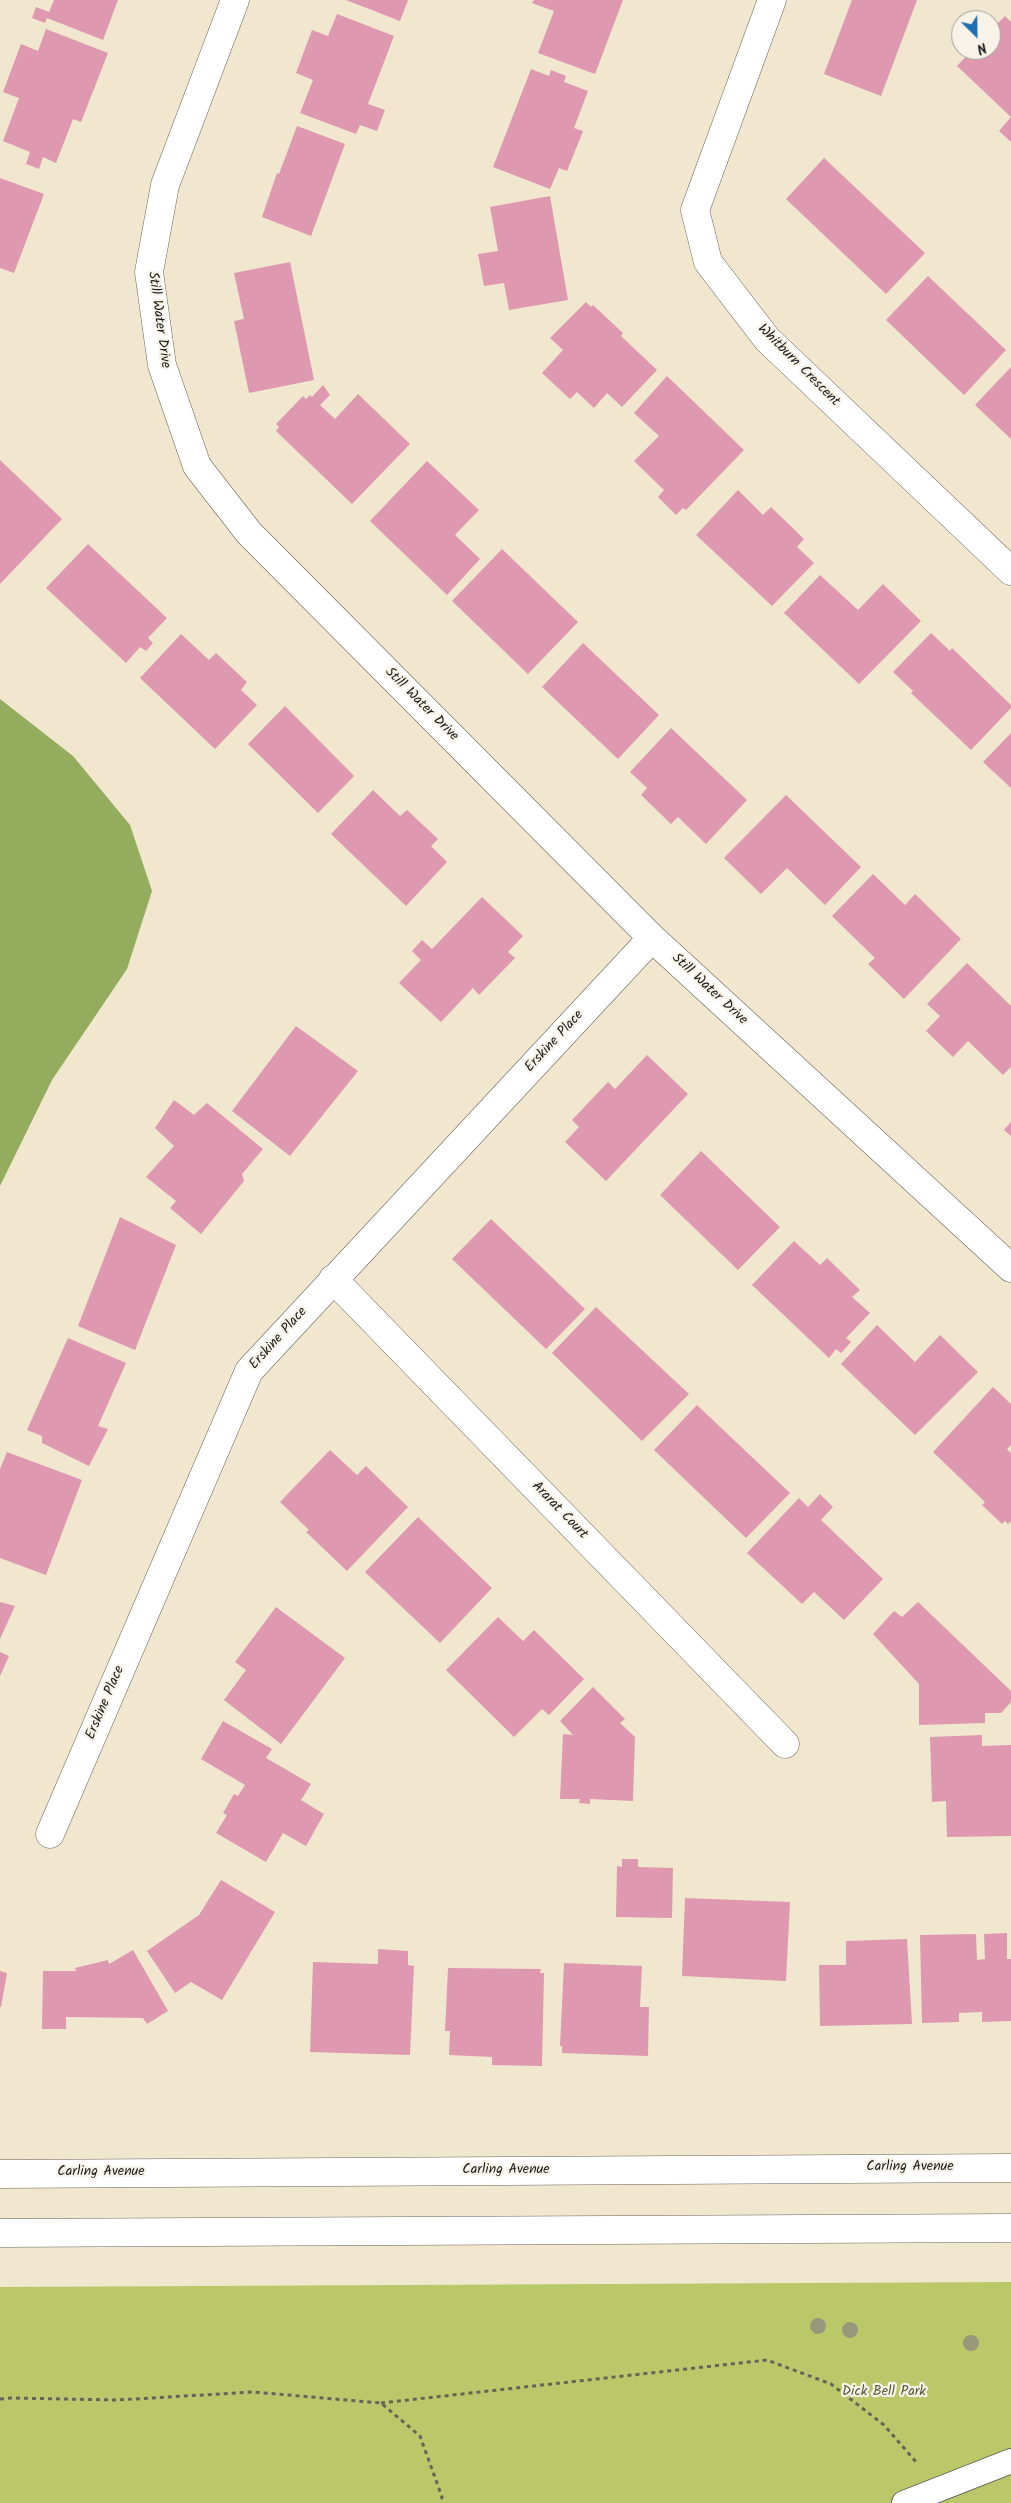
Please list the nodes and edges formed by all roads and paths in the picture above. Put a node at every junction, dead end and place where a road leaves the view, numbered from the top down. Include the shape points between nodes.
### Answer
1 (235, 0) edge
2 (772, 0) edge
3 (1011, 571) edge
4 (652, 938) junction
5 (1011, 1268) edge
6 (333, 1279) junction
7 (785, 1744) dead end
8 (50, 1834) dead end
9 (1011, 2168) edge
10 (0, 2174) edge
11 (1011, 2228) edge
12 (0, 2232) edge
13 (0, 2399) edge
14 (381, 2403) junction
15 (1011, 2461) edge
16 (939, 2489) junction
17 (441, 2503) edge
18 (904, 2503) edge

1 - 4 street, Still Water Drive via 165,185 149,272 162,365 197,466 249,533
2 - 3 street, Whitburn Crescent via 695,210 708,262 767,339
4 - 5 street, Still Water Drive
4 - 6 street, Erskine Place
6 - 7 street, Ararat Court
6 - 8 street, Erskine Place via 249,1371
9 - 10 street, Carling Avenue
11 - 12 street
13 - 14 path via 117,2400 253,2392
14 - 16 path via 767,2360 831,2384 884,2425
14 - 17 path via 420,2436 442,2497
15 - 16 lane
16 - 18 lane

